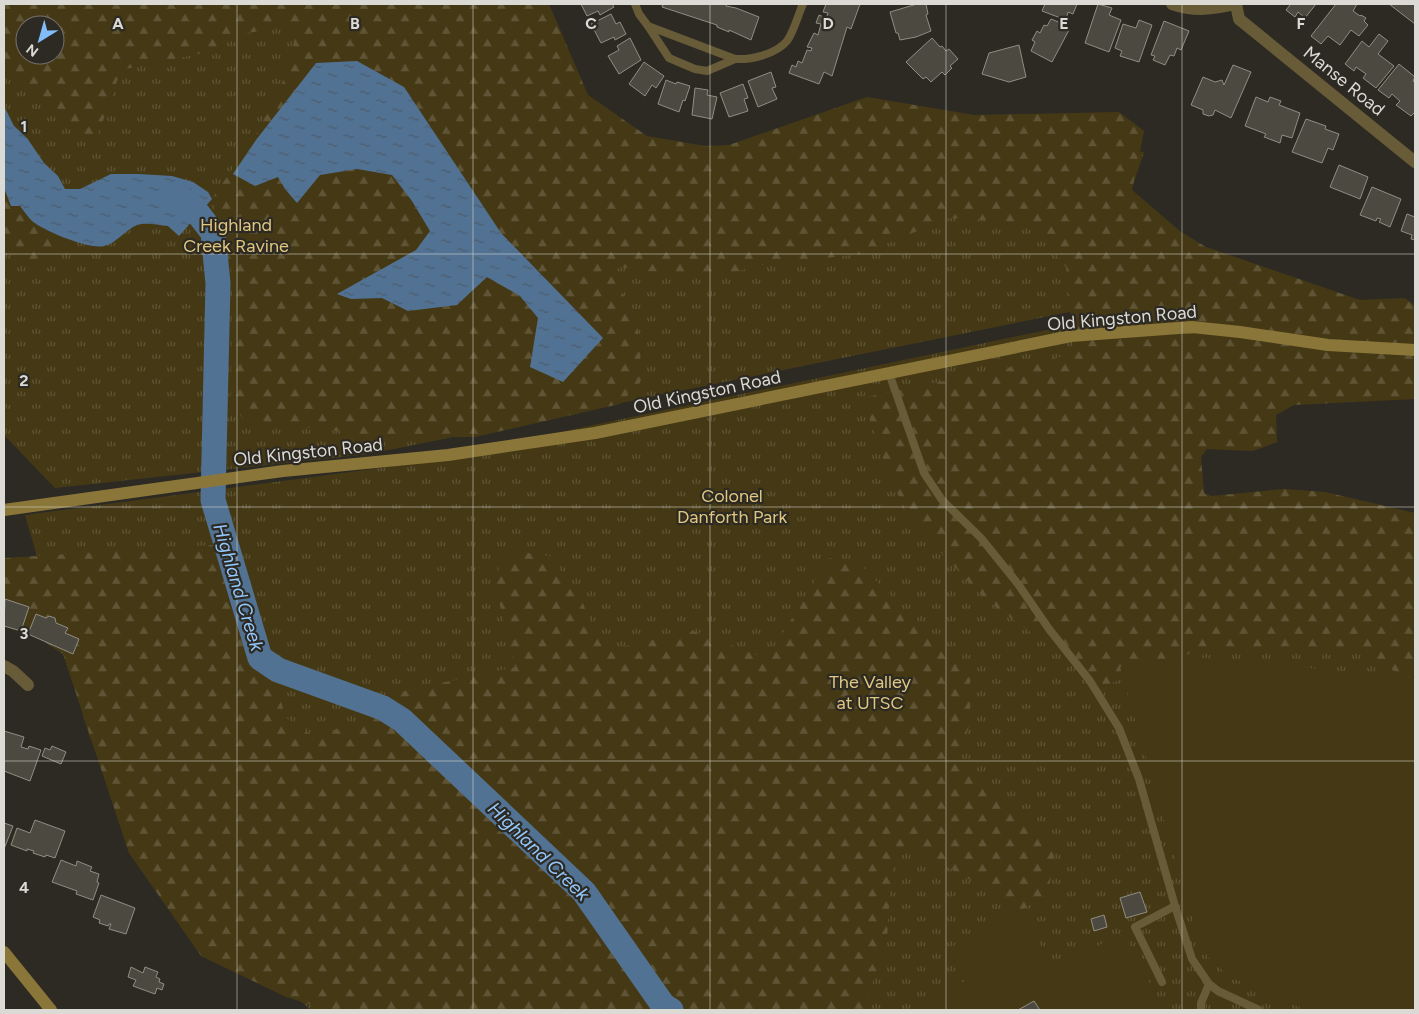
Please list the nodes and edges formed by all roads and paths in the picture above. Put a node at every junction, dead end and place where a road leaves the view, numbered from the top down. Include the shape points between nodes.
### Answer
1 (635, 4) edge
2 (803, 4) edge
3 (1172, 4) edge
4 (1236, 4) edge
5 (648, 26) junction
6 (735, 59) junction
7 (1415, 162) edge
8 (1415, 350) edge
9 (889, 373) junction
10 (4, 510) edge
11 (4, 666) edge
12 (28, 685) dead end
13 (1175, 906) junction
14 (4, 952) edge
15 (1162, 982) dead end
16 (1208, 984) junction
17 (51, 1010) edge
18 (1201, 1010) edge
19 (1259, 1010) edge

1 - 5 lane
2 - 6 lane via 787,40 779,47 758,57
3 - 4 street via 1200,9
4 - 7 street, Manse Road via 1239,19
5 - 6 lane
5 - 6 lane via 669,58 694,69 707,71
8 - 9 street, Old Kingston Road via 1328,345 1192,327 1071,336
9 - 10 street, Old Kingston Road via 595,433 448,455 283,471
9 - 13 lane via 924,473 942,500 981,538 1018,584 1090,681 1119,728 1139,779
11 - 12 street
13 - 15 lane via 1135,927
13 - 16 lane via 1192,959
14 - 17 street
16 - 18 lane
16 - 19 lane

